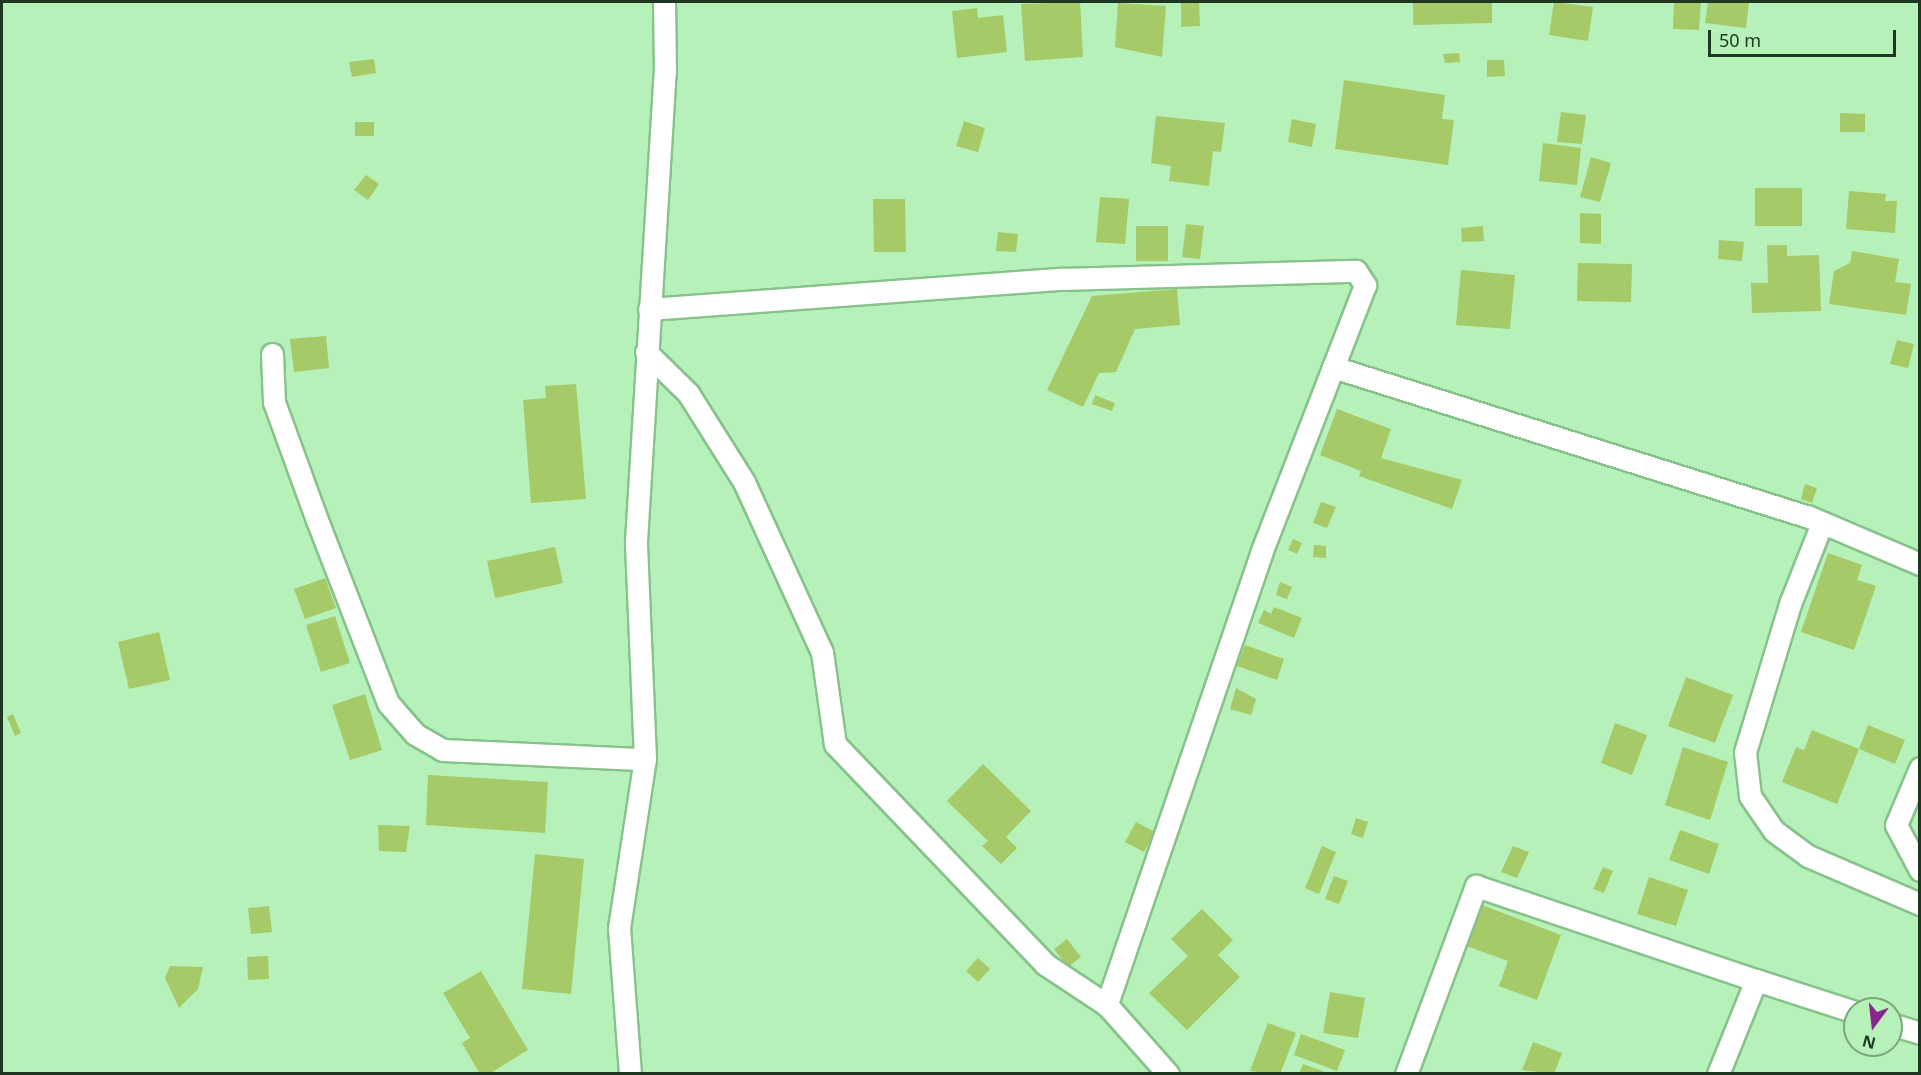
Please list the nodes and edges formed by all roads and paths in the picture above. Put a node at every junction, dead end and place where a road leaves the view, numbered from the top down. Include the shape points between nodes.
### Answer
1 (664, 2) edge
2 (648, 309) junction
3 (646, 352) junction
4 (272, 354) dead end
5 (1334, 367) junction
6 (1822, 523) junction
7 (1920, 564) edge
8 (645, 759) junction
9 (1920, 768) edge
10 (1920, 870) edge
11 (1920, 904) edge
12 (1756, 980) junction
13 (1107, 1005) junction
14 (1843, 1008) edge
15 (1903, 1028) edge
16 (1920, 1033) edge
17 (630, 1074) edge
18 (1168, 1074) edge
19 (1406, 1074) edge
20 (1718, 1074) edge

1 - 2 street via 665,72
2 - 3 street
2 - 5 street via 1061,279 1356,270 1365,285
3 - 8 street via 636,541
3 - 13 street via 688,393 744,482 822,652 835,744 1045,963
4 - 8 street via 274,402 317,520 388,703 415,734 443,750
5 - 6 street
5 - 13 street via 1262,551
6 - 7 street
6 - 11 street via 1790,604 1745,753 1750,796 1774,831 1808,856
8 - 17 street via 619,928
9 - 10 street via 1896,825
12 - 14 street
12 - 19 street via 1476,886
12 - 20 street
13 - 18 street
15 - 16 street

